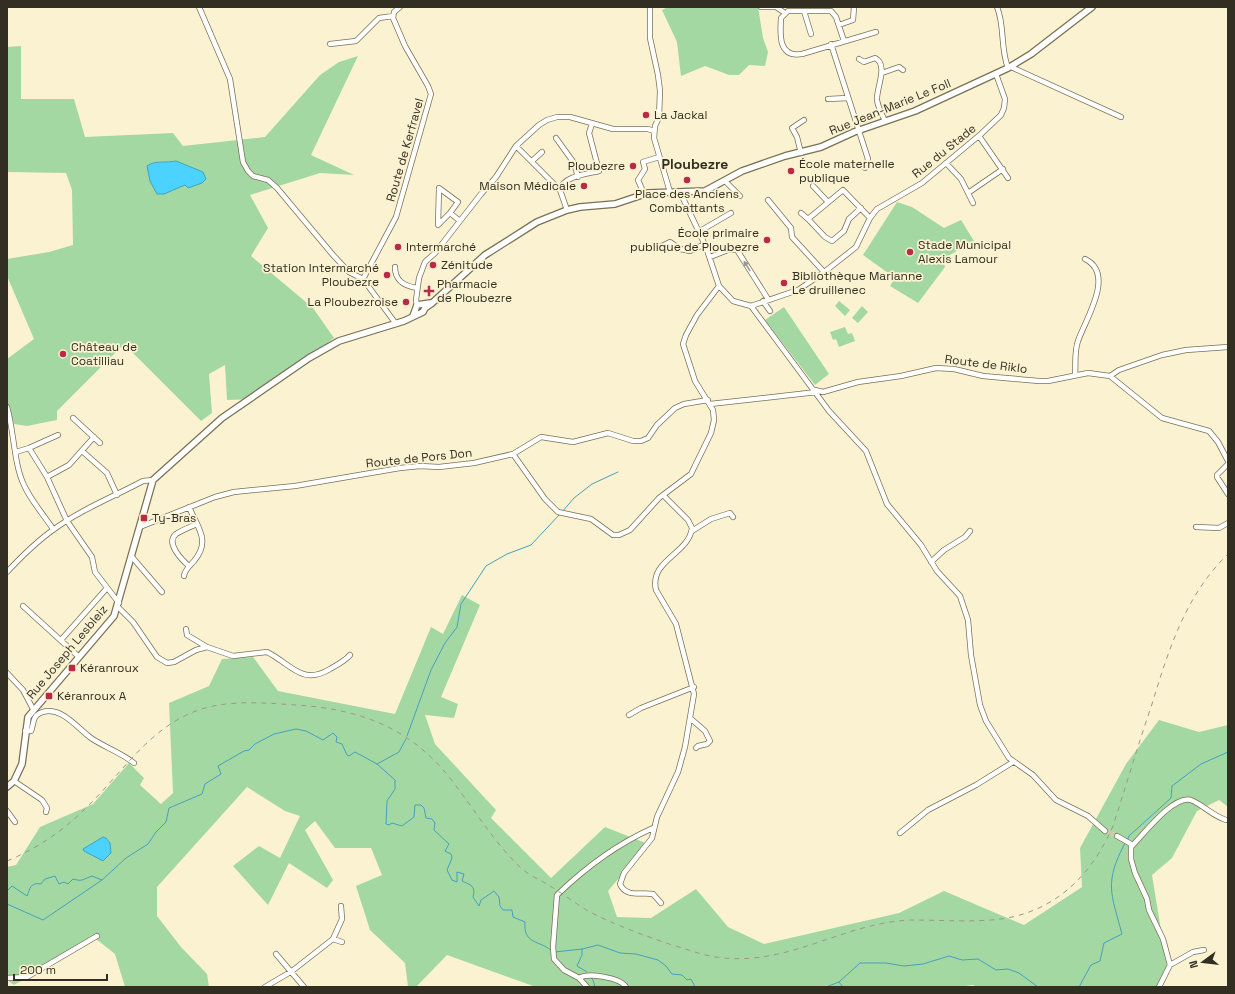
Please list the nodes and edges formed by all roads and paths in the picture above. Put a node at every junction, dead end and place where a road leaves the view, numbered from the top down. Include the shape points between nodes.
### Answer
1 (199, 7) edge
2 (400, 7) edge
3 (650, 7) edge
4 (761, 7) edge
5 (854, 7) edge
6 (997, 7) edge
7 (1092, 7) edge
8 (804, 11) junction
9 (785, 13) junction
10 (393, 16) junction
11 (839, 25) junction
12 (876, 32) dead end
13 (811, 34) dead end
14 (844, 41) junction
15 (330, 44) dead end
16 (831, 44) junction
17 (859, 59) dead end
18 (1009, 68) junction
19 (903, 70) dead end
20 (882, 73) junction
21 (996, 74) junction
22 (848, 98) junction
23 (828, 99) dead end
24 (1120, 117) dead end
25 (804, 120) dead end
26 (885, 121) junction
27 (592, 124) junction
28 (859, 130) junction
29 (654, 131) junction
30 (979, 136) junction
31 (556, 138) dead end
32 (516, 146) junction
33 (542, 152) dead end
34 (801, 153) junction
35 (659, 157) junction
36 (532, 161) junction
37 (946, 163) junction
38 (865, 168) dead end
39 (1003, 169) junction
40 (578, 177) junction
41 (1008, 178) dead end
42 (725, 181) junction
43 (813, 186) dead end
44 (560, 190) junction
45 (670, 192) junction
46 (680, 192) junction
47 (968, 193) junction
48 (644, 194) junction
49 (740, 196) dead end
50 (768, 200) dead end
51 (828, 202) junction
52 (973, 203) dead end
53 (861, 208) junction
54 (567, 210) junction
55 (450, 213) junction
56 (731, 213) dead end
57 (800, 213) dead end
58 (870, 218) junction
59 (808, 219) junction
60 (460, 221) junction
61 (700, 231) junction
62 (705, 244) junction
63 (658, 248) dead end
64 (710, 258) junction
65 (1085, 259) dead end
66 (395, 267) dead end
67 (824, 272) junction
68 (363, 279) junction
69 (719, 286) junction
70 (417, 288) junction
71 (766, 300) junction
72 (751, 306) junction
73 (420, 307) junction
74 (770, 311) dead end
75 (396, 324) junction
76 (1228, 347) edge
77 (1075, 375) junction
78 (1110, 376) junction
79 (815, 391) junction
80 (709, 402) junction
81 (7, 407) edge
82 (73, 418) dead end
83 (58, 435) dead end
84 (94, 437) junction
85 (100, 443) dead end
86 (30, 448) junction
87 (82, 451) junction
88 (16, 452) junction
89 (513, 454) junction
90 (1228, 463) edge
91 (47, 477) junction
92 (153, 480) junction
93 (1228, 494) edge
94 (117, 495) junction
95 (663, 495) junction
96 (189, 507) junction
97 (733, 518) dead end
98 (67, 521) junction
99 (1228, 522) edge
100 (197, 524) junction
101 (140, 527) junction
102 (1196, 527) dead end
103 (53, 529) junction
104 (970, 530) dead end
105 (692, 531) junction
106 (132, 557) junction
107 (931, 562) junction
108 (189, 566) junction
109 (7, 572) edge
110 (184, 576) dead end
111 (107, 588) junction
112 (162, 592) dead end
113 (118, 605) junction
114 (23, 606) dead end
115 (186, 629) dead end
116 (61, 640) junction
117 (207, 647) junction
118 (350, 655) dead end
119 (79, 657) junction
120 (7, 673) edge
121 (694, 687) junction
122 (33, 709) junction
123 (629, 716) dead end
124 (690, 718) junction
125 (25, 731) junction
126 (696, 748) dead end
127 (1013, 762) junction
128 (134, 763) dead end
129 (9, 784) edge
130 (7, 811) edge
131 (46, 812) dead end
132 (1226, 820) dead end
133 (15, 822) dead end
134 (653, 828) junction
135 (1105, 831) tunnel mouth
136 (900, 832) dead end
137 (1117, 836) tunnel mouth
138 (1131, 845) junction
139 (662, 903) dead end
140 (341, 906) dead end
141 (97, 936) dead end
142 (333, 939) junction
143 (342, 942) dead end
144 (1204, 950) dead end
145 (276, 954) dead end
146 (1170, 965) junction
147 (292, 971) junction
148 (7, 978) edge
149 (579, 978) junction
150 (265, 987) edge
151 (304, 987) edge
152 (587, 987) edge
153 (626, 987) edge
154 (1159, 987) edge

1 - 68 street via 230,78 245,167 253,176 268,180 277,188 349,272
2 - 10 street
3 - 29 street via 650,38 660,91 659,117
4 - 9 street via 776,7
5 - 11 street via 853,20
6 - 18 street via 1001,18 1002,52
7 - 18 main road, Rue Jean-Marie Le Foll via 1032,54
8 - 9 street
8 - 11 street via 828,10 833,12
8 - 13 street
9 - 16 street via 782,18 781,41 789,53 802,54
10 - 15 street via 379,18 356,41
10 - 68 street, Route de Kerfravel via 405,46 431,94 396,217
11 - 14 street
12 - 14 street
14 - 16 street
16 - 22 street
17 - 20 street via 864,62 878,59
18 - 21 main road, Rue Jean-Marie Le Foll
18 - 24 street
19 - 20 street via 899,67
20 - 26 street via 877,101
21 - 26 main road, Rue Jean-Marie Le Foll via 915,111
21 - 30 street, Rue du Stade via 1005,99 1004,108 1001,115
22 - 23 street
22 - 28 street
25 - 34 street via 792,128
26 - 28 main road, Rue Jean-Marie Le Foll
27 - 29 street via 613,129
27 - 32 street via 570,117 557,117 547,120
27 - 40 street via 589,133 599,171
28 - 34 main road, Rue Jean-Marie Le Foll
28 - 38 street via 868,159
29 - 35 street
30 - 37 street, Rue du Stade
30 - 39 street
31 - 40 street via 574,162
32 - 36 street
32 - 60 street via 496,177
33 - 36 street
34 - 42 main road, Rue Jean-Marie Le Foll via 742,171
35 - 45 street
35 - 48 street via 643,162 645,169 638,180
36 - 44 street
37 - 47 street via 961,179
37 - 58 street, Rue du Stade via 922,183 884,205
39 - 41 street
39 - 47 street
40 - 44 street via 565,182
42 - 46 main road, Rue Jean-Marie Le Foll via 705,191
42 - 49 street
43 - 51 street
44 - 54 street
45 - 46 main road, Rue Jean-Marie Le Foll
45 - 48 main road, Rue Jean-Marie Le Foll
46 - 61 street
47 - 52 street
48 - 54 main road, Rue Jean-Marie Le Foll via 615,204 580,206
50 - 67 street via 791,228 792,237
51 - 53 street via 845,190
51 - 59 street
53 - 58 street
53 - 59 street via 849,219 844,231 832,241
54 - 73 main road, Rue Jean-Marie Le Foll via 527,226 471,266 435,300
55 - 55 street via 458,202 439,188 438,225
55 - 60 street
56 - 61 street
57 - 59 street
58 - 67 street, Rue du Stade via 856,247
60 - 70 street via 425,262
61 - 62 street
62 - 63 street via 690,251 680,249 670,242
62 - 64 street
64 - 69 street
71 -> 64 street via 737,250 728,250
65 - 77 street via 1096,269 1100,282 1078,341
66 - 70 street via 396,277 400,282
67 - 71 street, Rue du Stade via 801,289
68 - 75 street
69 - 72 street via 736,302
69 - 80 street via 697,315 683,344 695,380
70 - 73 street
71 - 72 street, Rue du Stade
71 - 74 street
72 - 79 street
73 - 75 main road via 411,318
75 - 92 main road via 339,341 292,369 214,425
76 - 78 street via 1186,350 1162,355 1119,370
77 - 78 street, Route de Riklo via 1088,373
77 - 79 street, Route de Riklo via 1039,381 983,376 954,369 936,368 858,382 823,392
78 - 90 street via 1162,418 1208,431 1218,442
79 - 80 street, Route de Pors Don
79 - 107 street via 866,451 887,504 921,545
80 - 89 street, Route de Pors Don via 684,404 675,408 644,441 633,442 608,433 573,442 542,437
80 - 95 street via 714,414 713,427 695,466 688,476
81 - 88 street
82 - 84 street
83 - 86 street
84 - 85 street
84 - 87 street
86 - 88 street
86 - 91 street
87 - 91 street via 70,465
87 - 94 street via 107,473
88 - 103 street via 24,486
89 - 95 street via 545,499 558,512 588,518 610,534 619,535 630,530
89 - 96 street, Route de Pors Don via 458,466 400,468 295,486 234,492
90 - 93 street via 1217,477
91 - 98 street
92 - 94 street via 143,481
92 - 101 main road, Rue Joseph Lesbleiz
94 - 98 street
95 - 105 street via 688,520 692,525
96 - 100 street
96 - 101 street, Route de Pors Don
97 - 105 street via 730,513 721,515
98 - 103 street
98 - 111 street via 92,557 95,572
99 - 102 street via 1219,528
100 - 108 street via 203,547
100 - 108 street via 177,533 173,538 178,556
101 - 106 main road, Rue Joseph Lesbleiz
103 - 109 street via 28,549
104 - 107 street via 965,537
105 - 121 street via 682,546 660,567 655,584 676,624
106 - 112 street
106 - 113 main road, Rue Joseph Lesbleiz
107 - 127 street via 964,602 980,705 986,721
108 - 110 street
111 - 113 street
111 - 116 street
113 - 117 street via 133,622 152,652 165,663 174,662
113 - 119 main road, Rue Joseph Lesbleiz via 106,626
114 - 116 street
115 - 117 street via 187,635
116 - 119 street
117 - 118 street via 234,656 267,652 299,673 310,676 323,673
119 - 122 main road, Rue Joseph Lesbleiz
120 - 122 street via 23,690
121 - 123 street via 650,704
121 - 124 street
122 - 125 main road, Rue Joseph Lesbleiz
124 - 126 street via 705,731 710,741
124 - 134 street via 678,772
125 - 128 street via 31,731 34,719 40,713 60,713 91,738
125 - 129 main road, Rue Joseph Lesbleiz via 22,764
127 - 135 street via 1033,775 1056,800 1088,816
127 - 136 street via 928,810
129 - 131 street via 42,800 47,808
130 - 133 street
132 - 138 street via 1192,801 1184,800 1173,804
134 - 139 street via 652,838 624,874 620,884 625,891 632,894 653,894
134 - 149 street via 629,838 580,873 557,895 553,954 556,962 564,970
137 - 138 street via 1124,838
138 - 146 street via 1131,860 1135,873 1163,939
140 - 142 street via 342,919
141 - 148 street via 27,977
142 - 143 street
142 - 147 street
144 - 146 street via 1193,952
145 - 147 street
146 - 154 street
147 - 150 street
147 - 151 street
149 - 152 street
149 - 153 street via 589,974 622,982

